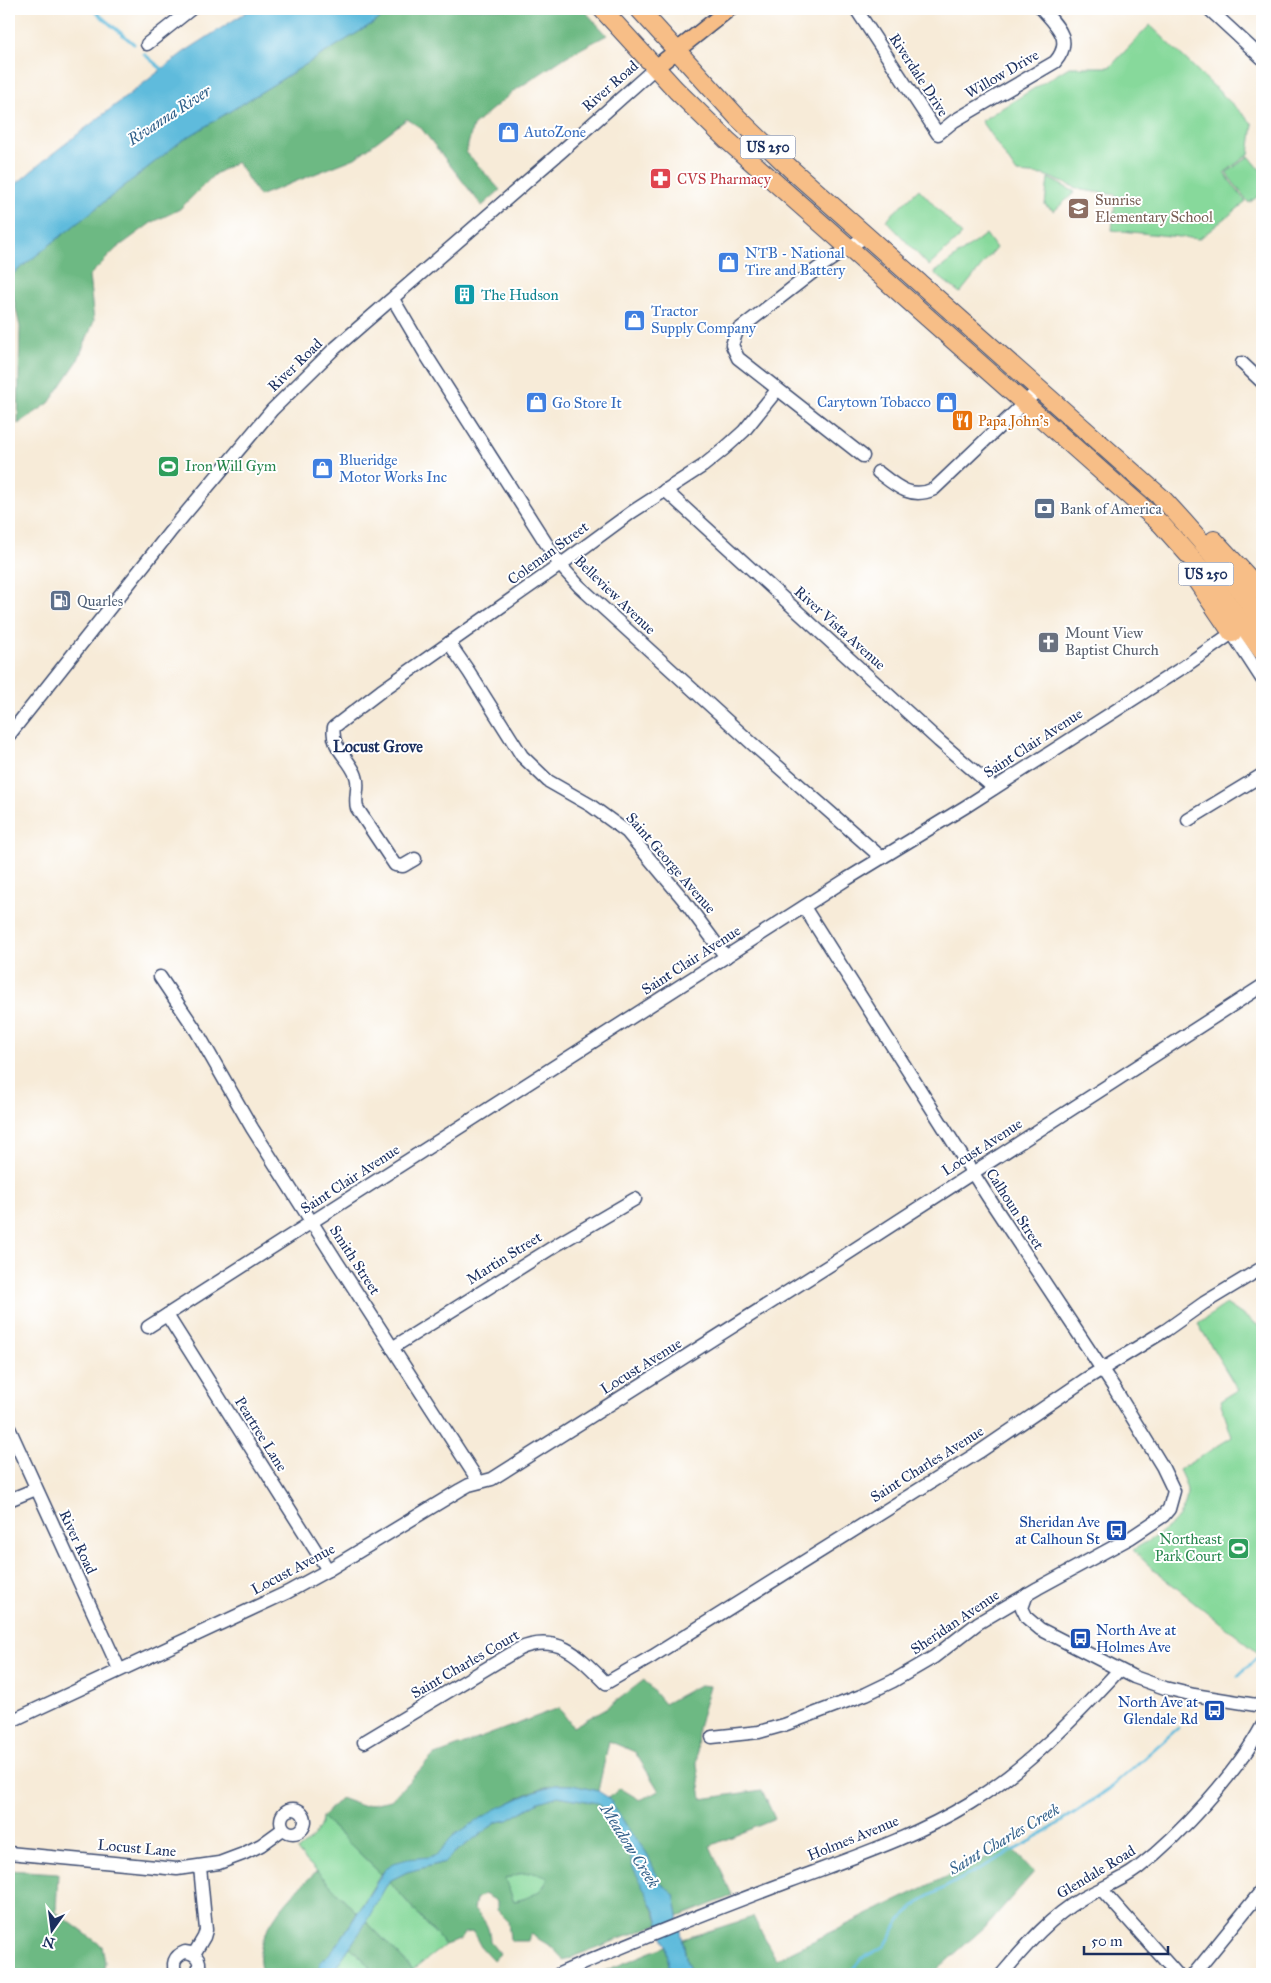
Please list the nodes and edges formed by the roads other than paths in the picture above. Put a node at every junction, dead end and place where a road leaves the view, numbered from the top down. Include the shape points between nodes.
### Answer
1 (191, 9) edge
2 (602, 9) edge
3 (729, 9) edge
4 (856, 9) edge
5 (1042, 9) edge
6 (1209, 9) edge
7 (639, 10) edge
8 (147, 44) dead end
9 (677, 51) junction
10 (1262, 58) edge
11 (655, 68) junction
12 (938, 134) joint
13 (866, 236) junction
14 (848, 248) junction
15 (393, 299) junction
16 (1242, 363) dead end
17 (1262, 382) edge
18 (1039, 389) junction
19 (777, 390) junction
20 (1024, 403) junction
21 (863, 456) dead end
22 (878, 472) dead end
23 (665, 490) junction
24 (1163, 499) junction
25 (1141, 506) junction
26 (560, 565) junction
27 (1262, 592) edge
28 (1262, 623) edge
29 (1232, 632) junction
30 (448, 643) junction
31 (1262, 651) edge
32 (1262, 679) edge
33 (9, 735) edge
34 (1262, 775) edge
35 (994, 788) junction
36 (1188, 820) dead end
37 (882, 858) junction
38 (415, 859) dead end
39 (804, 906) junction
40 (726, 957) junction
41 (160, 977) dead end
42 (1262, 986) edge
43 (972, 1173) junction
44 (635, 1199) dead end
45 (312, 1223) junction
46 (1262, 1268) edge
47 (167, 1315) junction
48 (148, 1327) dead end
49 (392, 1348) junction
50 (1102, 1370) junction
51 (9, 1428) edge
52 (1169, 1478) joint
53 (479, 1482) junction
54 (36, 1489) junction
55 (9, 1500) edge
56 (328, 1570) junction
57 (1028, 1594) junction
58 (119, 1669) junction
59 (1119, 1670) junction
60 (606, 1683) joint
61 (1262, 1706) edge
62 (9, 1722) edge
63 (1262, 1726) edge
64 (712, 1737) dead end
65 (364, 1742) dead end
66 (283, 1829) dead end
67 (9, 1853) edge
68 (200, 1867) junction
69 (1102, 1890) junction
70 (1262, 1890) edge
71 (194, 1954) junction
72 (177, 1974) edge
73 (196, 1974) edge
74 (559, 1974) edge
75 (1002, 1974) edge
76 (1178, 1974) edge
77 (1194, 1974) edge

1 - 8 street
2 - 11 highway, US 250
3 - 9 main road
4 - 12 street, Riverdale Drive
5 - 12 street, Willow Drive via 1061,31 1064,39 1060,56
6 - 10 street
7 - 9 highway, US 250
9 - 11 main road
9 - 13 highway, US 250 via 738,118
11 - 14 highway, US 250 via 727,140
11 - 15 street, River Road
13 - 14 street
13 - 18 highway, US 250
14 - 19 street via 777,299 734,338 734,352 738,358
14 - 20 highway, US 250
15 - 26 street, Belleview Avenue
15 - 33 street, River Road via 303,378 247,438
16 - 17 street
18 - 20 street
18 - 24 highway, US 250
19 - 21 street
19 - 23 street, Coleman Street via 744,431 724,449
20 - 22 street via 926,493 908,493
20 - 25 highway, US 250
23 - 26 street, Coleman Street
23 - 35 street, River Vista Avenue
24 - 27 highway via 1212,539
24 - 28 highway, US 250 via 1210,552
25 - 29 highway via 1155,530 1181,558
25 - 31 highway, US 250 via 1211,580
26 - 30 street, Coleman Street
26 - 37 street, Belleview Avenue via 628,631
29 - 32 street
29 - 35 street, Saint Clair Avenue via 1185,666
30 - 38 street, Coleman Street via 334,726 334,741 358,782 357,808 395,864 403,866
30 - 40 street, Saint George Avenue via 522,756 548,781 597,809 627,832 684,899
34 - 36 street
35 - 37 street, Saint Clair Avenue
37 - 39 street, Saint Clair Avenue
39 - 40 street, Saint Clair Avenue
39 - 43 street, Calhoun Street
40 - 45 street, Saint Clair Avenue
41 - 45 street, Smith Street via 197,1032
42 - 43 street, Locust Avenue
43 - 50 street, Calhoun Street
43 - 53 street, Locust Avenue via 492,1479
44 - 49 street, Martin Street
45 - 47 street, Saint Clair Avenue
45 - 49 street, Smith Street
46 - 50 street, Saint Charles Avenue
47 - 48 street, Saint Clair Avenue
47 - 56 street, Peartree Lane
49 - 53 street, Smith Street
50 - 52 street, Calhoun Street
50 - 60 street, Saint Charles Avenue via 979,1452
51 - 54 street, River Road
52 - 57 street, Sheridan Avenue via 1174,1491 1169,1509 1163,1516 1122,1543
53 - 56 street, Locust Avenue via 434,1504
54 - 55 street
54 - 58 street, River Road
56 - 58 street, Locust Avenue via 272,1600
57 - 59 street via 1022,1608 1027,1618 1048,1633
57 - 64 street, Sheridan Avenue via 978,1623 919,1666 866,1694 759,1732
58 - 62 street, Locust Avenue
59 - 61 street via 1165,1688
59 - 74 street, Holmes Avenue via 1011,1775 970,1803 923,1828
60 - 65 street, Saint Charles Court via 565,1647 528,1644
63 - 69 street, Glendale Road via 1244,1756 1189,1820 1137,1869
66 - 68 street, Locust Lane via 243,1854
67 - 68 street, Locust Lane via 164,1869
68 - 71 street via 206,1930
69 - 75 street, Glendale Road via 1070,1906 1045,1925
69 - 76 street
70 - 77 street
71 - 72 street via 185,1952 177,1957 174,1965
71 - 73 street via 200,1966

